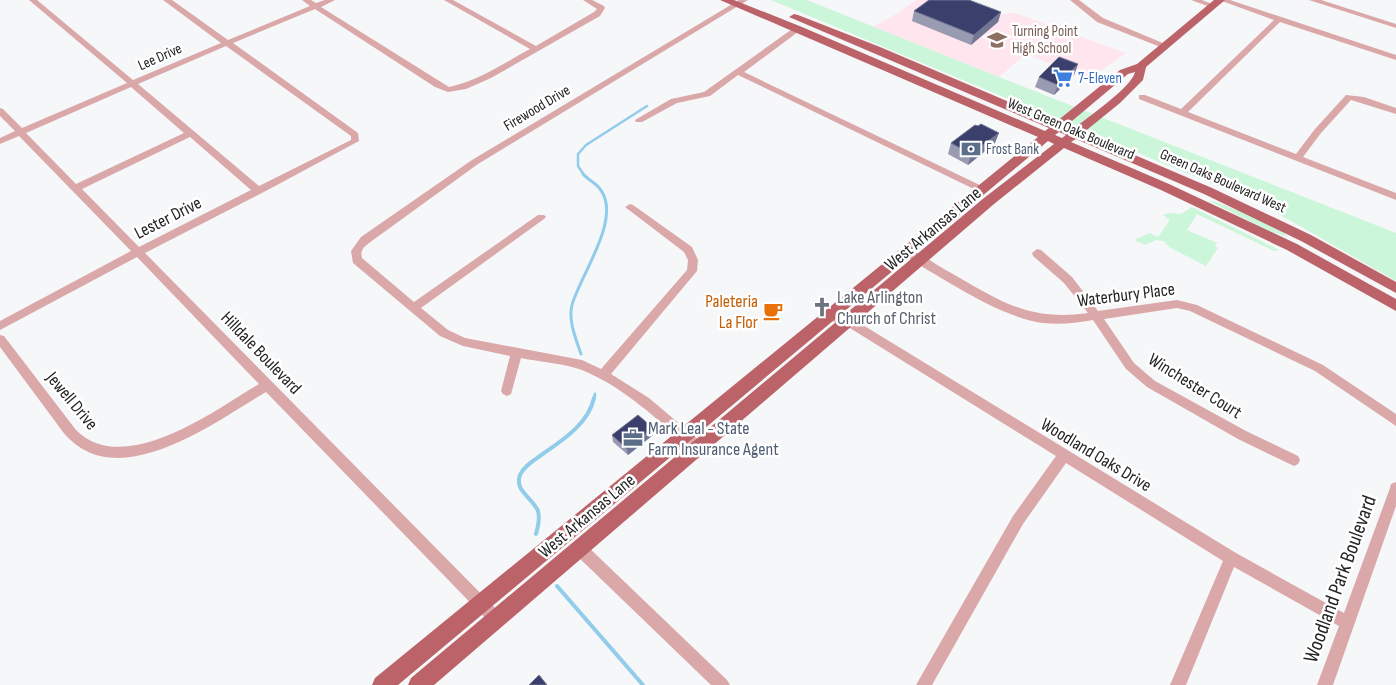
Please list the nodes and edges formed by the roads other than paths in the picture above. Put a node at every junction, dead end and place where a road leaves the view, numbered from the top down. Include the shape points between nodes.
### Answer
1 (33, 0) edge
2 (167, 0) edge
3 (306, 0) edge
4 (331, 0) edge
5 (448, 0) edge
6 (587, 0) edge
7 (725, 0) edge
8 (754, 0) edge
9 (1074, 0) edge
10 (1195, 0) edge
11 (1314, 0) edge
12 (740, 2) edge
13 (1219, 2) edge
14 (316, 6) junction
15 (1279, 19) junction
16 (1396, 26) edge
17 (798, 29) junction
18 (227, 43) junction
19 (862, 44) junction
20 (1166, 46) junction
21 (536, 49) junction
22 (1396, 58) edge
23 (1141, 66) junction
24 (738, 72) junction
25 (132, 84) junction
26 (1142, 97) dead end
27 (1079, 110) junction
28 (0, 111) edge
29 (1396, 111) edge
30 (1183, 112) junction
31 (1024, 114) junction
32 (1097, 117) junction
33 (640, 120) dead end
34 (1010, 120) junction
35 (1057, 128) junction
36 (21, 132) junction
37 (191, 133) junction
38 (1073, 134) junction
39 (1046, 136) junction
40 (0, 141) edge
41 (1062, 142) junction
42 (1026, 151) junction
43 (1118, 153) junction
44 (1093, 156) junction
45 (1298, 158) junction
46 (1042, 160) junction
47 (75, 188) junction
48 (981, 189) junction
49 (259, 190) junction
50 (1396, 197) edge
51 (630, 207) dead end
52 (541, 217) dead end
53 (945, 219) junction
54 (959, 227) junction
55 (1306, 238) junction
56 (1292, 247) junction
57 (138, 252) junction
58 (906, 252) junction
59 (1037, 253) dead end
60 (920, 261) junction
61 (1396, 288) edge
62 (1396, 306) edge
63 (414, 307) junction
64 (1095, 315) junction
65 (829, 316) junction
66 (848, 322) junction
67 (0, 326) edge
68 (0, 339) edge
69 (517, 352) junction
70 (603, 375) junction
71 (268, 385) junction
72 (507, 391) dead end
73 (1396, 421) edge
74 (685, 435) junction
75 (698, 447) junction
76 (1062, 456) junction
77 (1294, 460) dead end
78 (1396, 488) edge
79 (579, 548) junction
80 (1231, 558) junction
81 (480, 604) junction
82 (496, 620) junction
83 (1347, 623) junction
84 (382, 685) edge
85 (418, 685) edge
86 (722, 685) edge
87 (924, 685) edge
88 (1178, 685) edge
89 (1325, 685) edge

1 - 25 street
2 - 18 street
3 - 14 street
4 - 14 street, Lee Drive
5 - 21 street
6 - 21 street via 601,10
7 - 12 main road, West Green Oaks Boulevard
8 - 19 main road, Green Oaks Boulevard West
9 - 20 street via 1100,20
10 - 13 street
11 - 16 street
12 - 17 main road, West Green Oaks Boulevard
12 - 63 street, Firewood Drive via 475,162 365,240 356,249 357,260
13 - 15 street
13 - 20 main road, West Arkansas Lane
14 - 18 street, Lee Drive
14 - 21 street via 446,89 457,89 488,76
15 - 22 street
15 - 30 street
17 - 19 main road via 847,44
17 - 24 street
17 - 34 main road, West Green Oaks Boulevard
18 - 25 street, Lee Drive
18 - 49 street, Lester Drive via 355,135 355,141
19 - 31 main road, Green Oaks Boulevard West
20 - 23 main road, West Arkansas Lane
23 - 27 main road, West Arkansas Lane via 1124,72
23 - 32 main road, West Arkansas Lane via 1139,78
24 - 33 street via 707,94 674,101
24 - 48 street
25 - 36 street, Lee Drive
25 - 37 street
26 - 30 street
27 - 31 main road via 1054,115
27 - 35 main road, West Arkansas Lane
28 - 36 street, Hilldale Boulevard
29 - 45 street via 1349,97
30 - 45 street
31 - 35 main road, Green Oaks Boulevard West
32 - 38 main road, West Arkansas Lane
32 - 43 main road via 1098,131
34 - 39 main road, West Green Oaks Boulevard
34 - 42 main road via 1019,130
35 - 38 main road, Green Oaks Boulevard West
35 - 39 main road, West Arkansas Lane
36 - 40 street, Lee Drive
36 - 47 street, Hilldale Boulevard
37 - 47 street
37 - 49 street
38 - 41 main road, West Arkansas Lane
38 - 43 main road, Green Oaks Boulevard West
39 - 41 main road, West Green Oaks Boulevard
39 - 42 main road, West Arkansas Lane
41 - 44 main road, West Green Oaks Boulevard
41 - 46 main road, West Arkansas Lane
42 - 48 main road, West Arkansas Lane
43 - 55 main road, Green Oaks Boulevard West
44 - 46 main road via 1061,156
44 - 56 main road, West Green Oaks Boulevard
45 - 50 street
46 - 54 main road, West Arkansas Lane
47 - 57 street, Hilldale Boulevard
48 - 53 main road, West Arkansas Lane
49 - 57 street, Lester Drive
51 - 70 street via 688,250 693,260 692,271
52 - 63 street
53 - 54 main road
53 - 58 main road, West Arkansas Lane
54 - 60 main road, West Arkansas Lane
55 - 56 main road
55 - 61 main road, Green Oaks Boulevard West
56 - 62 main road, West Green Oaks Boulevard
57 - 67 street, Lester Drive
57 - 71 street, Hilldale Boulevard
58 - 60 street, Waterbury Place
58 - 65 main road, West Arkansas Lane
59 - 64 street, Winchester Court via 1068,280
60 - 64 street, Waterbury Place via 1000,306 1022,314 1067,320
60 - 66 main road, West Arkansas Lane
63 - 69 street via 444,332 463,342
64 - 73 street, Waterbury Place via 1177,304 1193,308 1319,368
64 - 77 street, Winchester Court via 1130,366 1151,384
65 - 66 street, Woodland Oaks Drive
65 - 74 main road, West Arkansas Lane
66 - 75 main road, West Arkansas Lane
66 - 76 street, Woodland Oaks Drive
68 - 71 street, Jewell Drive via 70,432 87,447 102,453 120,454 160,444
69 - 70 street via 582,365
69 - 72 street
70 - 74 street via 645,402
71 - 81 street, Hilldale Boulevard
74 - 75 street
74 - 81 main road, West Arkansas Lane
75 - 79 main road, West Arkansas Lane
76 - 80 street, Woodland Oaks Drive
76 - 87 street via 1018,520
78 - 83 street, Woodland Park Boulevard
79 - 82 main road, West Arkansas Lane
79 - 86 street
80 - 83 street, Woodland Oaks Drive
80 - 88 street
81 - 82 street, Hilldale Boulevard
81 - 84 main road, West Arkansas Lane
82 - 85 main road, West Arkansas Lane
83 - 89 street, Woodland Park Boulevard

